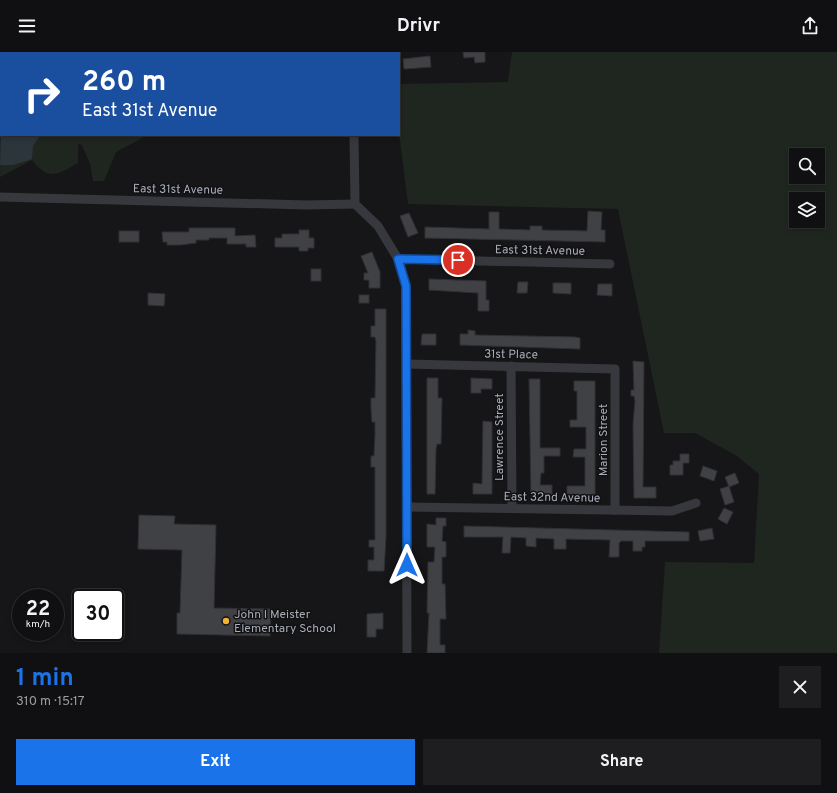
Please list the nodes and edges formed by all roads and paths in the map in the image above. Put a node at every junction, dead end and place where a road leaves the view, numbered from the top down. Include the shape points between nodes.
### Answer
1 (354, 136) edge
2 (0, 197) edge
3 (355, 204) junction
4 (398, 259) junction
5 (610, 264) dead end
6 (407, 364) junction
7 (511, 366) junction
8 (614, 369) joint
9 (696, 503) dead end
10 (407, 507) junction
11 (512, 508) junction
12 (615, 510) junction
13 (407, 653) edge

1 - 3 street
2 - 3 street, East 31st Avenue
3 - 4 street via 378,226
4 - 5 street, East 31st Avenue
4 - 6 street via 406,286
6 - 7 street, 31st Place
6 - 10 street
7 - 8 street, 31st Place
7 - 11 street, Lawrence Street
8 - 12 street, Marion Street
9 - 12 street, East 32nd Avenue via 672,511
10 - 11 street, East 32nd Avenue
10 - 13 street
11 - 12 street, East 32nd Avenue

